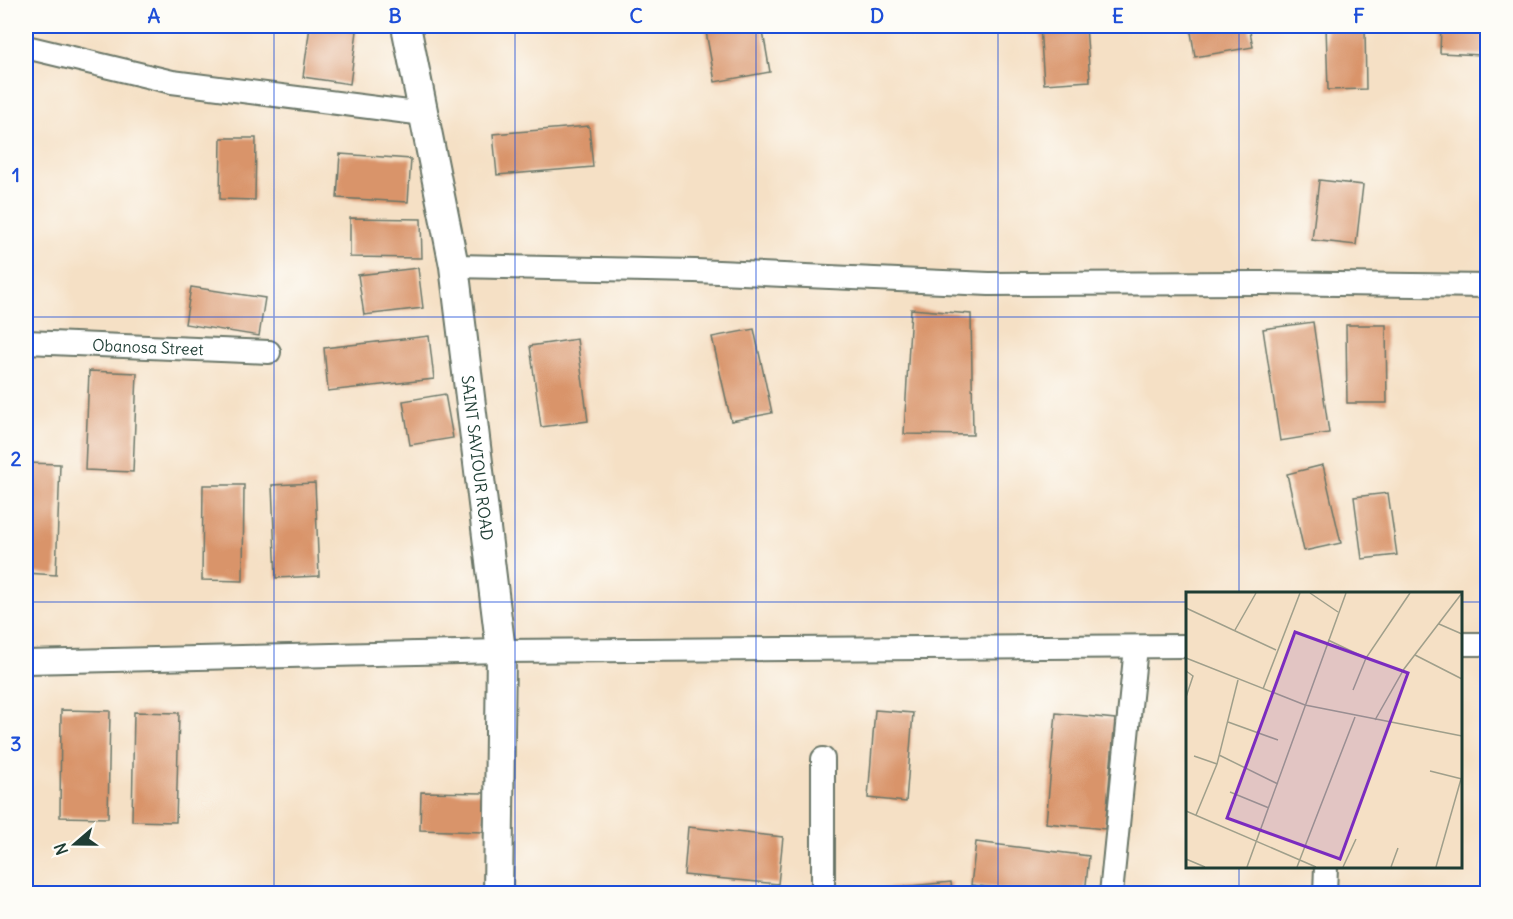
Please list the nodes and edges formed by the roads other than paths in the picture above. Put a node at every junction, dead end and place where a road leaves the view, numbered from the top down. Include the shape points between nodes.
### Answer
1 (406, 26) edge
2 (26, 47) edge
3 (424, 114) junction
4 (454, 266) junction
5 (1488, 286) edge
6 (26, 342) edge
7 (269, 352) dead end
8 (1462, 644) edge
9 (1488, 644) edge
10 (1186, 646) edge
11 (1136, 647) junction
12 (501, 651) junction
13 (26, 662) edge
14 (823, 759) dead end
15 (1326, 868) edge
16 (498, 894) edge
17 (823, 894) edge
18 (1111, 894) edge
19 (1325, 894) edge

1 - 3 street, SAINT SAVIOUR ROAD
2 - 3 street via 172,82
3 - 4 street, SAINT SAVIOUR ROAD
4 - 5 street via 695,271 988,284
4 - 12 street, SAINT SAVIOUR ROAD
6 - 7 street, Obanosa Street
8 - 9 street
10 - 11 street
11 - 12 street
11 - 18 street
12 - 13 street
12 - 16 street, SAINT SAVIOUR ROAD
14 - 17 street
15 - 19 street

